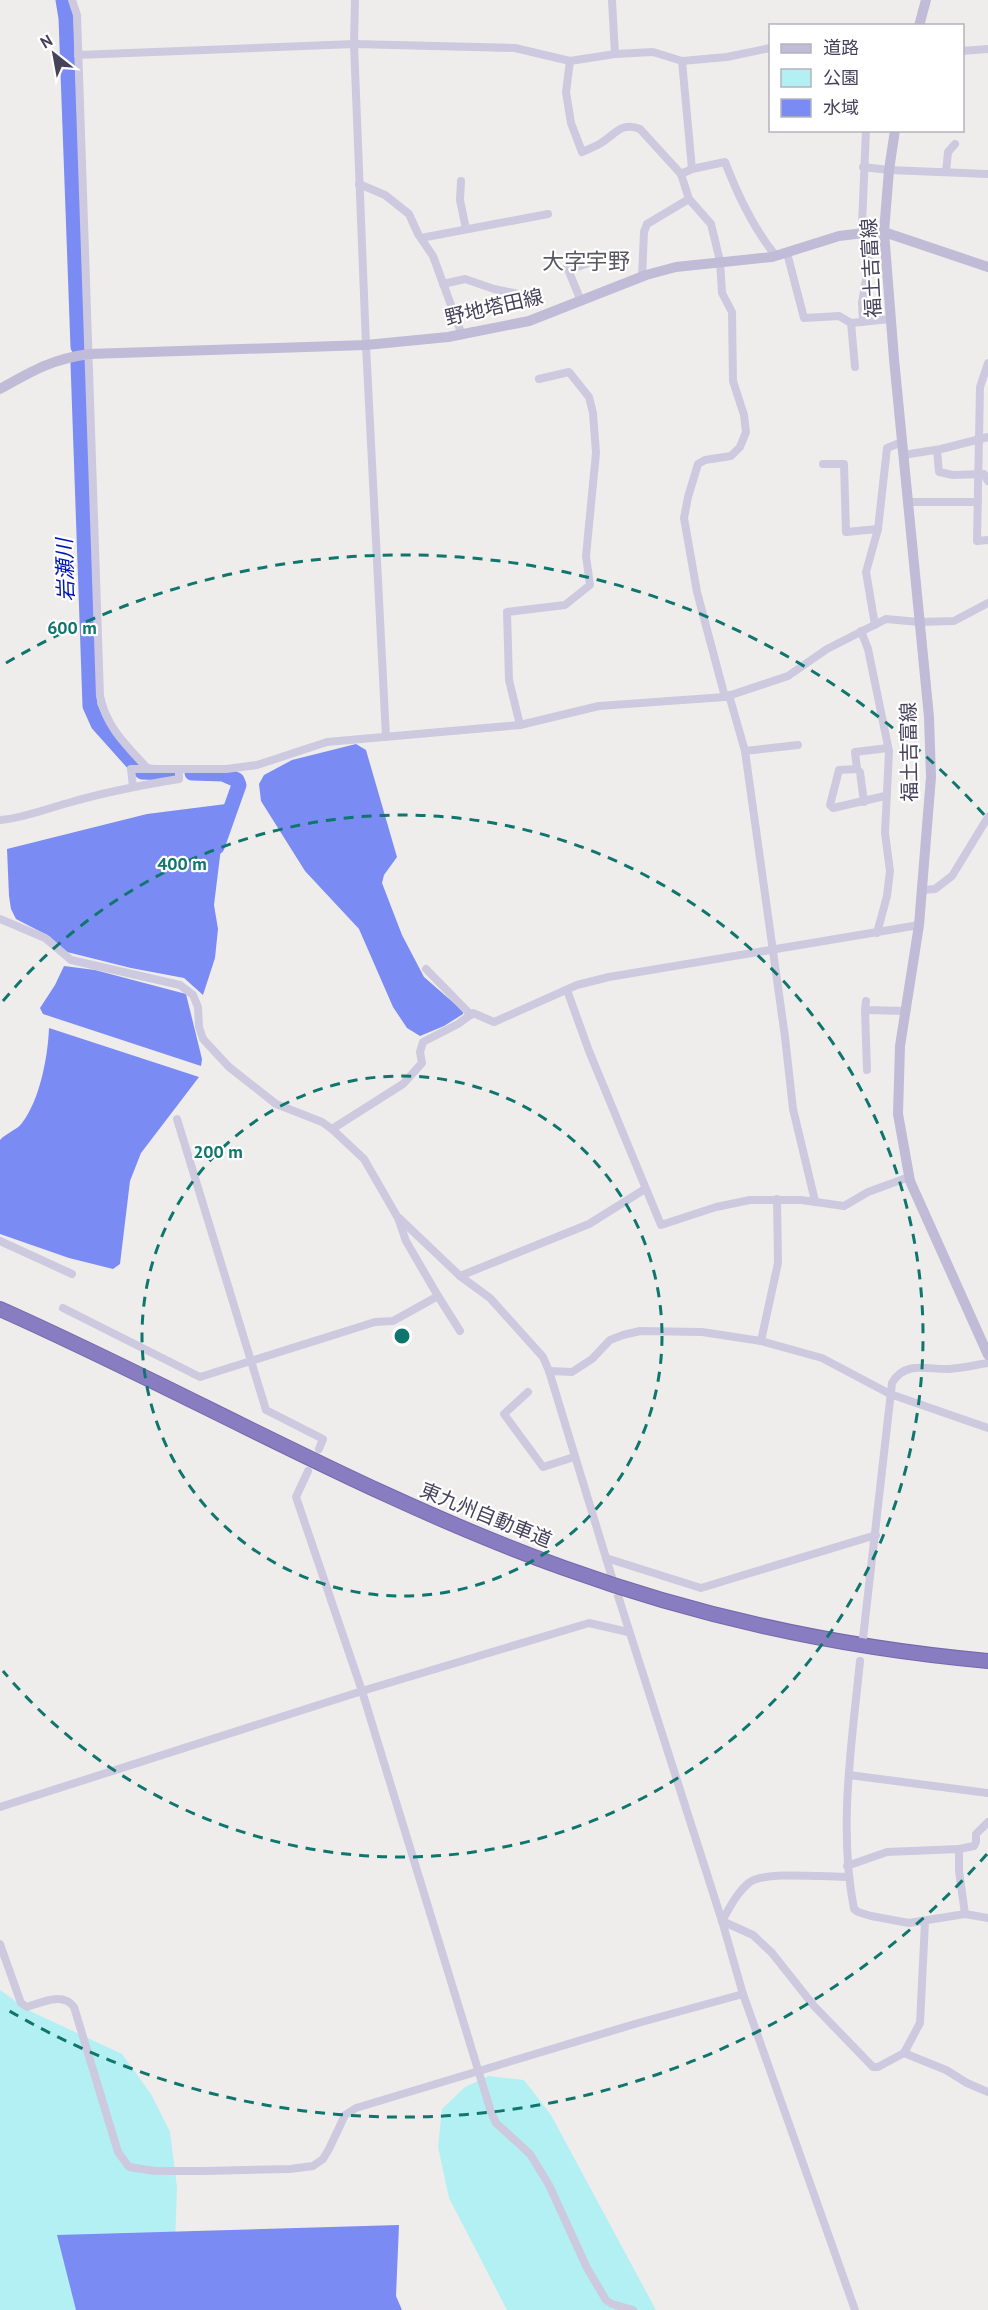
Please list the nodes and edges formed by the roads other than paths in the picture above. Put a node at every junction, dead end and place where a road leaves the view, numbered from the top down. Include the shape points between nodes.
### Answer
1 (72, 0) edge
2 (356, 0) edge
3 (612, 0) edge
4 (926, 0) edge
5 (920, 24) edge
6 (354, 44) junction
7 (769, 48) edge
8 (988, 49) edge
9 (964, 51) edge
10 (615, 54) junction
11 (78, 55) junction
12 (570, 61) junction
13 (682, 61) junction
14 (866, 132) edge
15 (895, 132) edge
16 (955, 144) dead end
17 (863, 167) junction
18 (692, 169) junction
19 (889, 170) junction
20 (946, 172) junction
21 (681, 174) junction
22 (988, 174) edge
23 (461, 181) dead end
24 (359, 184) junction
25 (689, 199) junction
26 (548, 214) dead end
27 (466, 229) junction
28 (884, 232) junction
29 (864, 233) junction
30 (420, 238) junction
31 (781, 254) junction
32 (720, 261) junction
33 (588, 262) dead end
34 (988, 267) edge
35 (642, 277) junction
36 (443, 284) junction
37 (533, 297) dead end
38 (581, 301) junction
39 (891, 320) junction
40 (863, 322) junction
41 (851, 323) junction
42 (462, 335) junction
43 (366, 345) junction
44 (89, 354) junction
45 (988, 363) edge
46 (855, 367) dead end
47 (539, 379) dead end
48 (0, 389) edge
49 (988, 437) edge
50 (979, 438) junction
51 (902, 442) junction
52 (937, 450) junction
53 (903, 455) junction
54 (823, 464) dead end
55 (978, 474) junction
56 (988, 481) edge
57 (908, 502) junction
58 (978, 502) junction
59 (878, 529) junction
60 (988, 540) edge
61 (988, 603) edge
62 (919, 622) junction
63 (875, 624) junction
64 (861, 632) junction
65 (727, 696) junction
66 (520, 724) junction
67 (386, 737) junction
68 (798, 745) dead end
69 (888, 748) junction
70 (745, 751) junction
71 (147, 768) junction
72 (179, 769) junction
73 (857, 769) junction
74 (133, 787) junction
75 (885, 796) junction
76 (864, 802) junction
77 (988, 817) edge
78 (0, 820) edge
79 (922, 890) junction
80 (0, 919) edge
81 (919, 925) junction
82 (877, 933) junction
83 (773, 948) junction
84 (426, 969) dead end
85 (567, 990) junction
86 (905, 1011) junction
87 (471, 1015) junction
88 (867, 1070) dead end
89 (177, 1119) dead end
90 (332, 1129) junction
91 (909, 1177) junction
92 (645, 1189) junction
93 (777, 1199) junction
94 (815, 1202) junction
95 (398, 1218) junction
96 (0, 1241) edge
97 (72, 1274) dead end
98 (460, 1276) junction
99 (438, 1296) junction
100 (63, 1308) dead end
101 (0, 1310) edge
102 (460, 1331) dead end
103 (761, 1341) junction
104 (988, 1355) edge
105 (252, 1361) junction
106 (988, 1363) edge
107 (549, 1371) junction
108 (528, 1392) dead end
109 (890, 1394) junction
110 (988, 1428) edge
111 (319, 1449) dead end
112 (574, 1457) junction
113 (308, 1471) dead end
114 (876, 1535) junction
115 (606, 1558) junction
116 (610, 1571) tunnel mouth
117 (620, 1602) tunnel mouth
118 (628, 1632) junction
119 (863, 1638) dead end
120 (860, 1661) dead end
121 (988, 1661) edge
122 (362, 1690) junction
123 (849, 1775) junction
124 (988, 1793) edge
125 (0, 1808) edge
126 (988, 1822) edge
127 (959, 1849) junction
128 (848, 1866) junction
129 (848, 1877) junction
130 (965, 1914) junction
131 (988, 1918) edge
132 (722, 1921) junction
133 (925, 1922) junction
134 (0, 1944) edge
135 (743, 1994) junction
136 (904, 2053) junction
137 (478, 2071) junction
138 (988, 2092) edge
139 (633, 2310) edge
140 (855, 2310) edge

1 - 11 street via 77,15
2 - 6 street
3 - 10 street
4 - 5 main road
6 - 11 street
6 - 12 street via 515,48
6 - 24 street
7 - 13 street
8 - 9 street
10 - 12 street
10 - 13 street via 653,52
11 - 44 street
12 - 21 street via 566,92 571,123 582,152 628,125 634,126
13 - 18 street
14 - 17 street
15 - 19 main road, 福土吉富線
16 - 20 street via 948,152
17 - 19 street
17 - 29 street
18 - 21 street
18 - 31 street via 725,162 741,203 748,209 760,236
19 - 20 street
19 - 28 main road, 福土吉富線
20 - 22 street
21 - 25 street
23 - 27 street
24 - 30 street via 385,195 409,214
24 - 43 street
25 - 32 street via 711,224
25 - 35 street via 647,224
26 - 27 street
27 - 30 street
28 - 29 main road, 野地塔田線
28 - 34 main road, 野地塔田線
28 - 39 main road, 福土吉富線
29 - 31 main road, 野地塔田線 via 839,236
29 - 40 street via 869,262
30 - 36 street via 433,256
31 - 32 main road, 野地塔田線
31 - 41 street via 804,318 838,316
32 - 35 main road, 野地塔田線
32 - 65 street via 722,293 732,312 733,381 746,432 731,456 698,464 684,518 697,592
33 - 38 street via 568,269
35 - 38 main road, 野地塔田線
36 - 37 street via 465,279
36 - 42 street
38 - 42 main road, 野地塔田線 via 529,321
39 - 40 street
39 - 51 main road, 福土吉富線
40 - 41 street
41 - 46 street
42 - 43 main road, 野地塔田線
43 - 44 main road, 野地塔田線
43 - 67 street
44 - 48 main road, 野地塔田線 via 64,357
44 - 71 street via 100,696 112,730
45 - 50 street via 980,387
47 - 66 street via 569,372 588,397 593,413 596,453 586,556 591,585 565,605 507,612 509,680
49 - 50 street
50 - 52 street
50 - 55 street
51 - 53 main road, 福土吉富線
51 - 59 street via 887,448
52 - 53 street
52 - 55 street via 939,472
53 - 57 main road, 福土吉富線
54 - 59 street via 844,464 846,531
55 - 56 street via 984,474
55 - 58 street
57 - 58 street
57 - 62 main road, 福土吉富線
58 - 60 street via 977,541
59 - 63 street via 866,572
61 - 62 street via 954,621
62 - 63 street via 886,619
62 - 79 main road, 福土吉富線 via 931,777
63 - 64 street
64 - 65 street via 788,676
64 - 69 street
65 - 66 street via 599,706
65 - 70 street
66 - 67 street
67 - 72 street via 327,742 257,765
68 - 70 street
69 - 73 street via 855,752
69 - 75 street
70 - 83 street
71 - 72 street
71 - 74 street via 131,769
72 - 74 street via 179,779
73 - 76 street
73 - 76 street via 839,770 830,805 833,808
74 - 78 street via 20,819
75 - 76 street
75 - 82 street via 890,871
77 - 79 street via 952,876 935,889
79 - 81 main road, 福土吉富線
80 - 90 street via 45,938 71,960 180,985 193,995 198,1007 202,1039 229,1067 276,1104
81 - 82 street
81 - 86 main road, 福土吉富線
82 - 83 street
83 - 85 street via 609,976
83 - 94 street via 793,1109
84 - 87 street
85 - 87 street via 494,1022 473,1012
85 - 92 street
86 - 88 street via 866,1005
86 - 91 main road, 福土吉富線 via 898,1114
87 - 90 street via 423,1042 422,1063 403,1084
89 - 105 street
90 - 95 street via 364,1159
91 - 94 street via 868,1192 844,1206
91 - 104 main road, 福土吉富線
92 - 93 street via 661,1225 716,1207
92 - 98 street via 589,1224
93 - 94 street
93 - 103 street via 778,1263
95 - 98 street
95 - 99 street via 406,1241
96 - 97 street
98 - 107 street via 490,1298 543,1357
99 - 102 street
99 - 105 street via 393,1321 375,1322
100 - 105 street via 200,1377
101 - 121 highway, 東九州自動車道 via 419,1509 563,1568 687,1608 782,1632 880,1650
103 - 107 street via 702,1332 640,1331 610,1340 572,1372
103 - 109 street via 822,1358
105 - 111 street via 266,1410 323,1439
106 - 109 street via 902,1370 892,1383
107 - 112 street
108 - 112 street via 504,1413 543,1467
109 - 110 street
109 - 114 street
112 - 115 street
113 - 122 street via 296,1497
114 - 115 street via 701,1588
114 - 119 street
115 - 116 street
117 - 118 street
118 - 122 street via 589,1623
118 - 132 street
120 - 123 street
122 - 125 street
122 - 137 street
123 - 124 street
123 - 128 street
126 - 127 street via 976,1834 974,1846
127 - 128 street via 887,1852
127 - 130 street
128 - 129 street
129 - 132 street via 767,1876 750,1882 734,1899
129 - 133 street via 854,1909 858,1912 892,1921
130 - 131 street
130 - 133 street
132 - 135 street
132 - 136 street via 753,1935 772,1953 814,2006 873,2067
133 - 136 street via 920,2023
134 - 137 street via 21,2003 27,2007 60,1999 74,2007 118,2152 124,2163 140,2170 313,2166 323,2159 342,2119 350,2111
135 - 137 street
135 - 140 street
136 - 138 street
137 - 139 street via 496,2122 530,2154 606,2300

